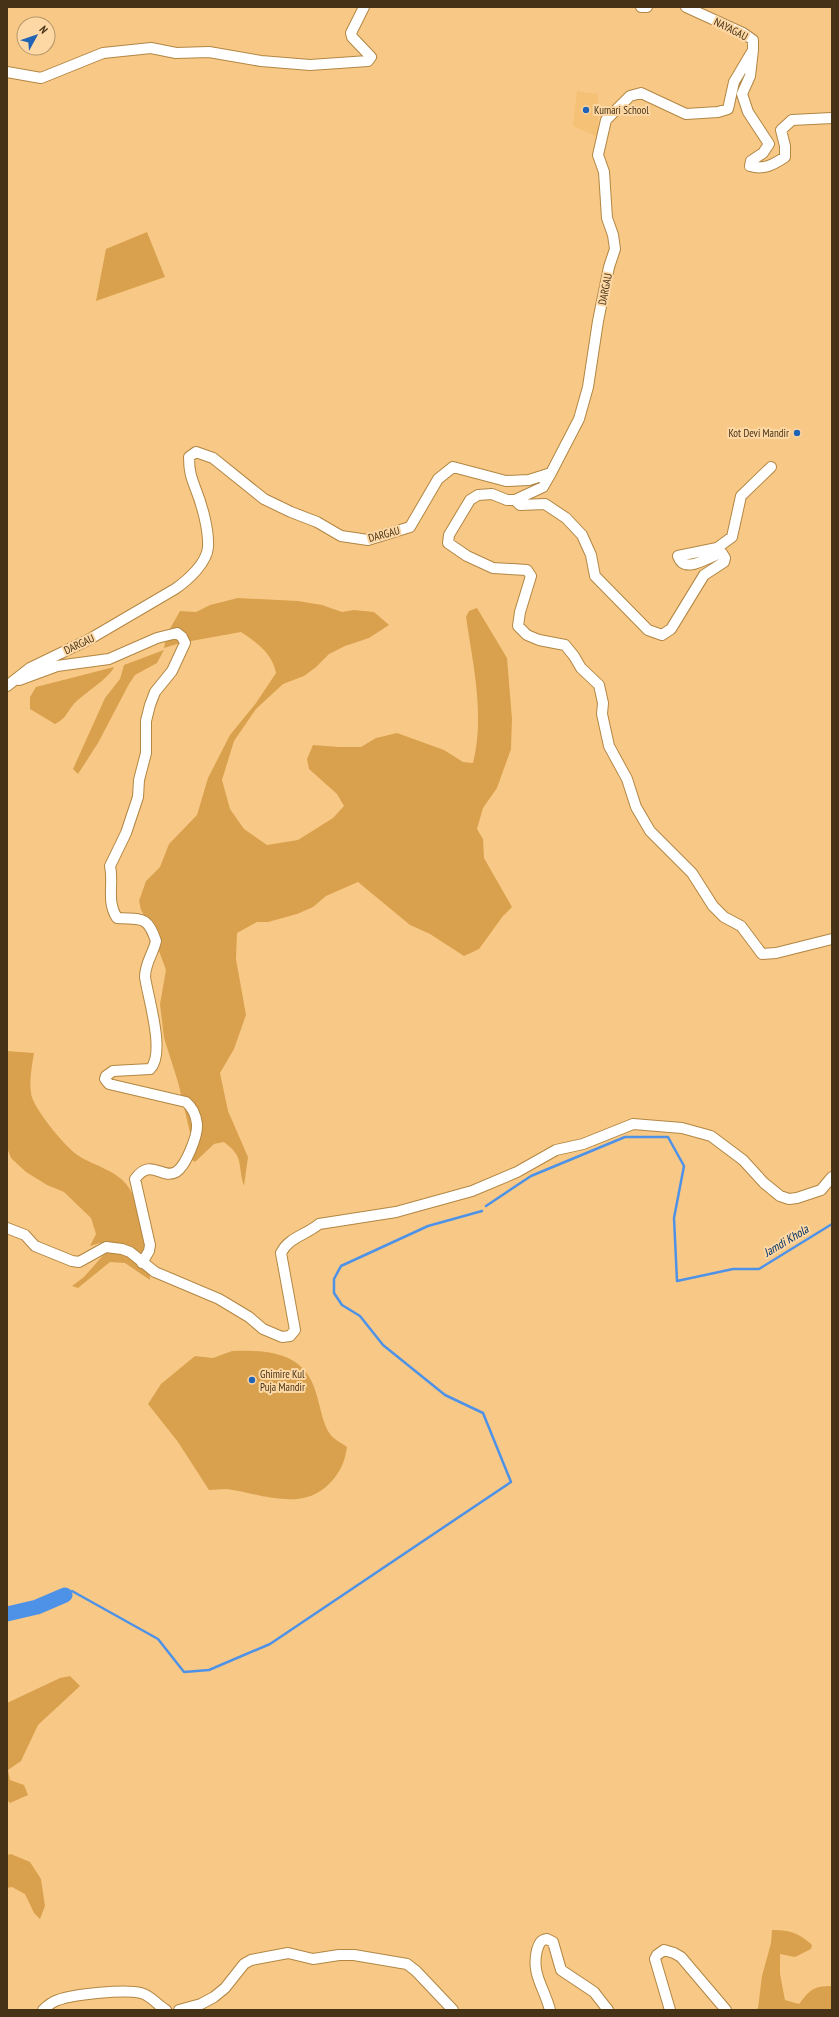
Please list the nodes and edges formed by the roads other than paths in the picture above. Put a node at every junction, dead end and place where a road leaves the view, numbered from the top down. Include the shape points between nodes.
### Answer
1 (364, 7) edge
2 (641, 7) edge
3 (647, 7) edge
4 (686, 7) edge
5 (753, 50) junction
6 (7, 72) edge
7 (618, 106) joint
8 (832, 118) edge
9 (771, 468) dead end
10 (551, 472) junction
11 (515, 500) junction
12 (9, 685) edge
13 (832, 939) edge
14 (832, 1177) edge
15 (7, 1228) edge
16 (142, 1263) junction
17 (43, 2010) edge
18 (166, 2010) edge
19 (179, 2010) edge
20 (453, 2010) edge
21 (550, 2010) edge
22 (608, 2010) edge
23 (670, 2010) edge
24 (726, 2010) edge

1 - 6 street via 351,33 371,57 368,61 310,65 260,61 209,52 176,53 151,48 103,52 41,78
2 - 3 street
4 - 5 street, NAYAGAU via 743,33 753,40
5 - 7 street, NAYAGAU via 734,82 728,109 686,114 641,93 630,96
5 - 8 street via 750,76 742,94 748,112 769,144 763,153 751,161 750,166 758,168 772,165 784,157 785,146 781,130 792,120
7 - 10 street, DARGAU via 606,120 598,155 604,172 614,249 598,321 588,387 578,419
9 - 11 street via 741,496 732,537 717,548 678,556 679,560 686,564 698,564 722,553 725,558 724,562 704,575 671,629 662,635 648,630 595,576 591,555 582,535 566,518 545,504 520,505
10 - 11 street via 543,487
10 - 12 street, DARGAU via 529,480 506,481 453,467 438,479 410,527 368,540 341,536 317,522 264,499 213,458 196,452 189,457 189,474 204,519 208,547 201,564 175,589 88,640 30,668
11 - 13 street via 507,500 492,494 478,495 470,500 449,535 448,543 467,556 493,568 527,570 531,576 518,626 527,635 539,640 565,645 581,668 599,685 609,746 627,779 636,807 650,831 684,864 713,906 724,917 741,926 762,954
12 - 16 street via 58,666 109,659 157,638 177,633 185,643 172,671 155,692 150,705 146,721 146,753 139,780 138,797 126,833 110,866 110,901 117,918 138,917 147,923 156,941 144,977 158,1051 154,1066 150,1070 113,1071 105,1079 109,1084 186,1102 194,1112 197,1125 185,1161 179,1170 169,1173 150,1168 139,1173 135,1179 150,1245
14 - 16 street via 821,1190 789,1199 780,1196 743,1160 711,1136 682,1128 633,1124 584,1144 556,1150 517,1172 472,1191 396,1212 319,1224 311,1231 293,1239 284,1247 281,1254 295,1330 290,1336 282,1337 263,1329 249,1317 219,1299 155,1272
15 - 16 street via 25,1235 34,1246 72,1261 80,1262 98,1250 115,1246 130,1252
17 - 18 street via 63,1998 86,1994 134,1992 148,1996
19 - 20 street via 201,2004 214,1997 237,1970 251,1960 288,1954 313,1959 354,1955 407,1964
21 - 22 street via 534,1966 538,1945 543,1939 553,1942 561,1970 594,1992
23 - 24 street via 655,1959 664,1950 681,1957

